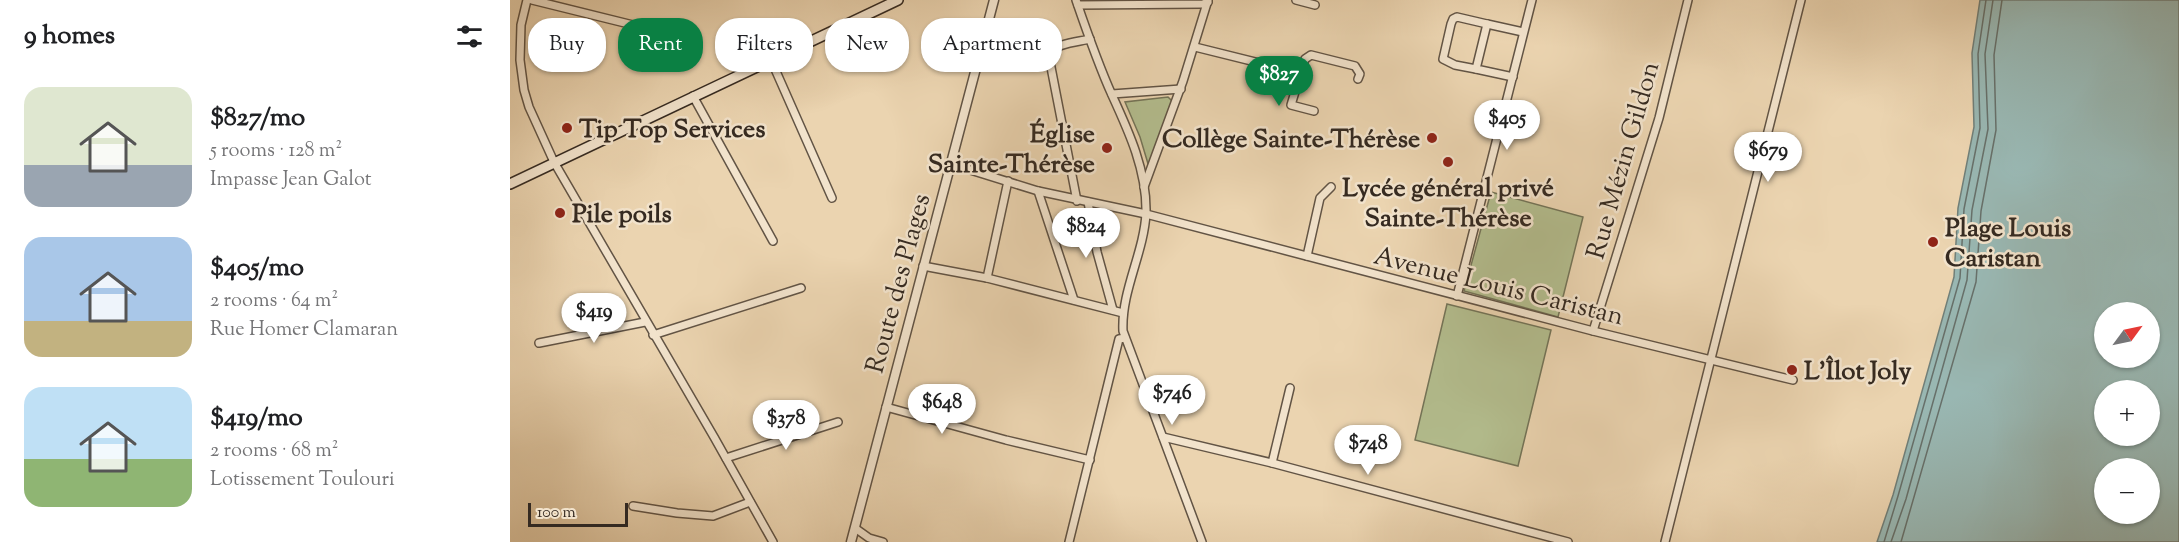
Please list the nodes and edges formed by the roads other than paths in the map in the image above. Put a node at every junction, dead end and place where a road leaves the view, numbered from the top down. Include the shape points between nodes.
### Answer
1 (526, 0) edge
2 (532, 0) edge
3 (898, 0) edge
4 (994, 0) edge
5 (1296, 0) edge
6 (1532, 0) edge
7 (1688, 0) edge
8 (1801, 0) edge
9 (1208, 1) edge
10 (1156, 2) edge
11 (1077, 3) edge
12 (1315, 5) dead end
13 (618, 21) edge
14 (1487, 24) junction
15 (1523, 32) junction
16 (1090, 39) junction
17 (813, 40) edge
18 (1195, 47) junction
19 (1476, 69) junction
20 (745, 72) edge
21 (776, 72) edge
22 (1300, 73) junction
23 (1513, 77) junction
24 (1358, 79) dead end
25 (1181, 89) junction
26 (1112, 94) junction
27 (693, 96) junction
28 (1314, 111) dead end
29 (554, 162) junction
30 (951, 164) junction
31 (1008, 181) junction
32 (510, 184) edge
33 (1331, 187) dead end
34 (1144, 190) junction
35 (1038, 191) junction
36 (832, 198) dead end
37 (1077, 201) junction
38 (1088, 202) junction
39 (1146, 214) junction
40 (773, 242) dead end
41 (1307, 256) junction
42 (923, 266) junction
43 (987, 278) junction
44 (801, 288) dead end
45 (1457, 296) junction
46 (1074, 300) junction
47 (1113, 310) junction
48 (1123, 313) junction
49 (645, 322) junction
50 (1593, 331) junction
51 (653, 335) junction
52 (1125, 338) junction
53 (539, 342) dead end
54 (1711, 361) junction
55 (1793, 380) dead end
56 (1290, 388) dead end
57 (886, 407) junction
58 (838, 422) dead end
59 (1163, 437) junction
60 (726, 458) junction
61 (1090, 460) junction
62 (1272, 463) junction
63 (750, 502) junction
64 (633, 506) dead end
65 (855, 528) junction
66 (773, 542) edge
67 (851, 542) edge
68 (883, 542) edge
69 (1069, 542) edge
70 (1202, 542) edge
71 (1568, 542) edge
72 (1665, 542) edge

1 - 29 street via 520,25 524,90
2 - 13 street
3 - 17 main road
4 - 30 street, Route des Plages
5 - 12 street
6 - 15 street
7 - 50 street, Rue Mézin Gildon via 1659,117
8 - 54 street
9 - 10 street
9 - 18 street
10 - 11 street
11 - 16 street
14 - 15 street
14 - 19 street
14 - 19 street via 1457,17 1451,24 1443,59
15 - 23 street
16 - 26 street
16 - 37 street via 1054,48 1049,57
18 - 22 street
18 - 25 street
19 - 23 street
20 - 27 main road
21 - 36 street
22 - 24 street via 1305,59 1311,55 1355,66 1360,74
22 - 28 street via 1292,105
23 - 45 street
25 - 26 street
25 - 34 street
26 - 34 street via 1139,159
27 - 29 main road
27 - 40 street
29 - 32 main road
29 - 49 street
30 - 31 street, Avenue Louis Caristan
30 - 42 street, Route des Plages
31 - 35 street, Avenue Louis Caristan
31 - 43 street
33 - 41 street via 1320,198
34 - 39 street
35 - 37 street, Avenue Louis Caristan
35 - 46 street
37 - 38 street, Avenue Louis Caristan
38 - 39 street, Avenue Louis Caristan
38 - 47 street via 1096,252
39 - 41 street, Avenue Louis Caristan
39 - 48 street
41 - 45 street, Avenue Louis Caristan
42 - 43 street
42 - 57 street, Route des Plages
43 - 46 street
44 - 51 street
45 - 50 street, Avenue Louis Caristan
46 - 47 street
47 - 48 street
48 - 52 street
49 - 51 street
49 - 53 street
50 - 54 street, Avenue Louis Caristan
51 - 60 street
52 - 59 street
52 - 61 street via 1119,339
54 - 55 street, Avenue Louis Caristan
54 - 72 street
56 - 62 street
57 - 61 street
57 - 65 street, Route des Plages
58 - 60 street
59 - 62 street
59 - 70 street
60 - 63 street
61 - 69 street
62 - 71 street
63 - 64 street via 713,516
63 - 66 street
65 - 67 street, Route des Plages
65 - 68 street

